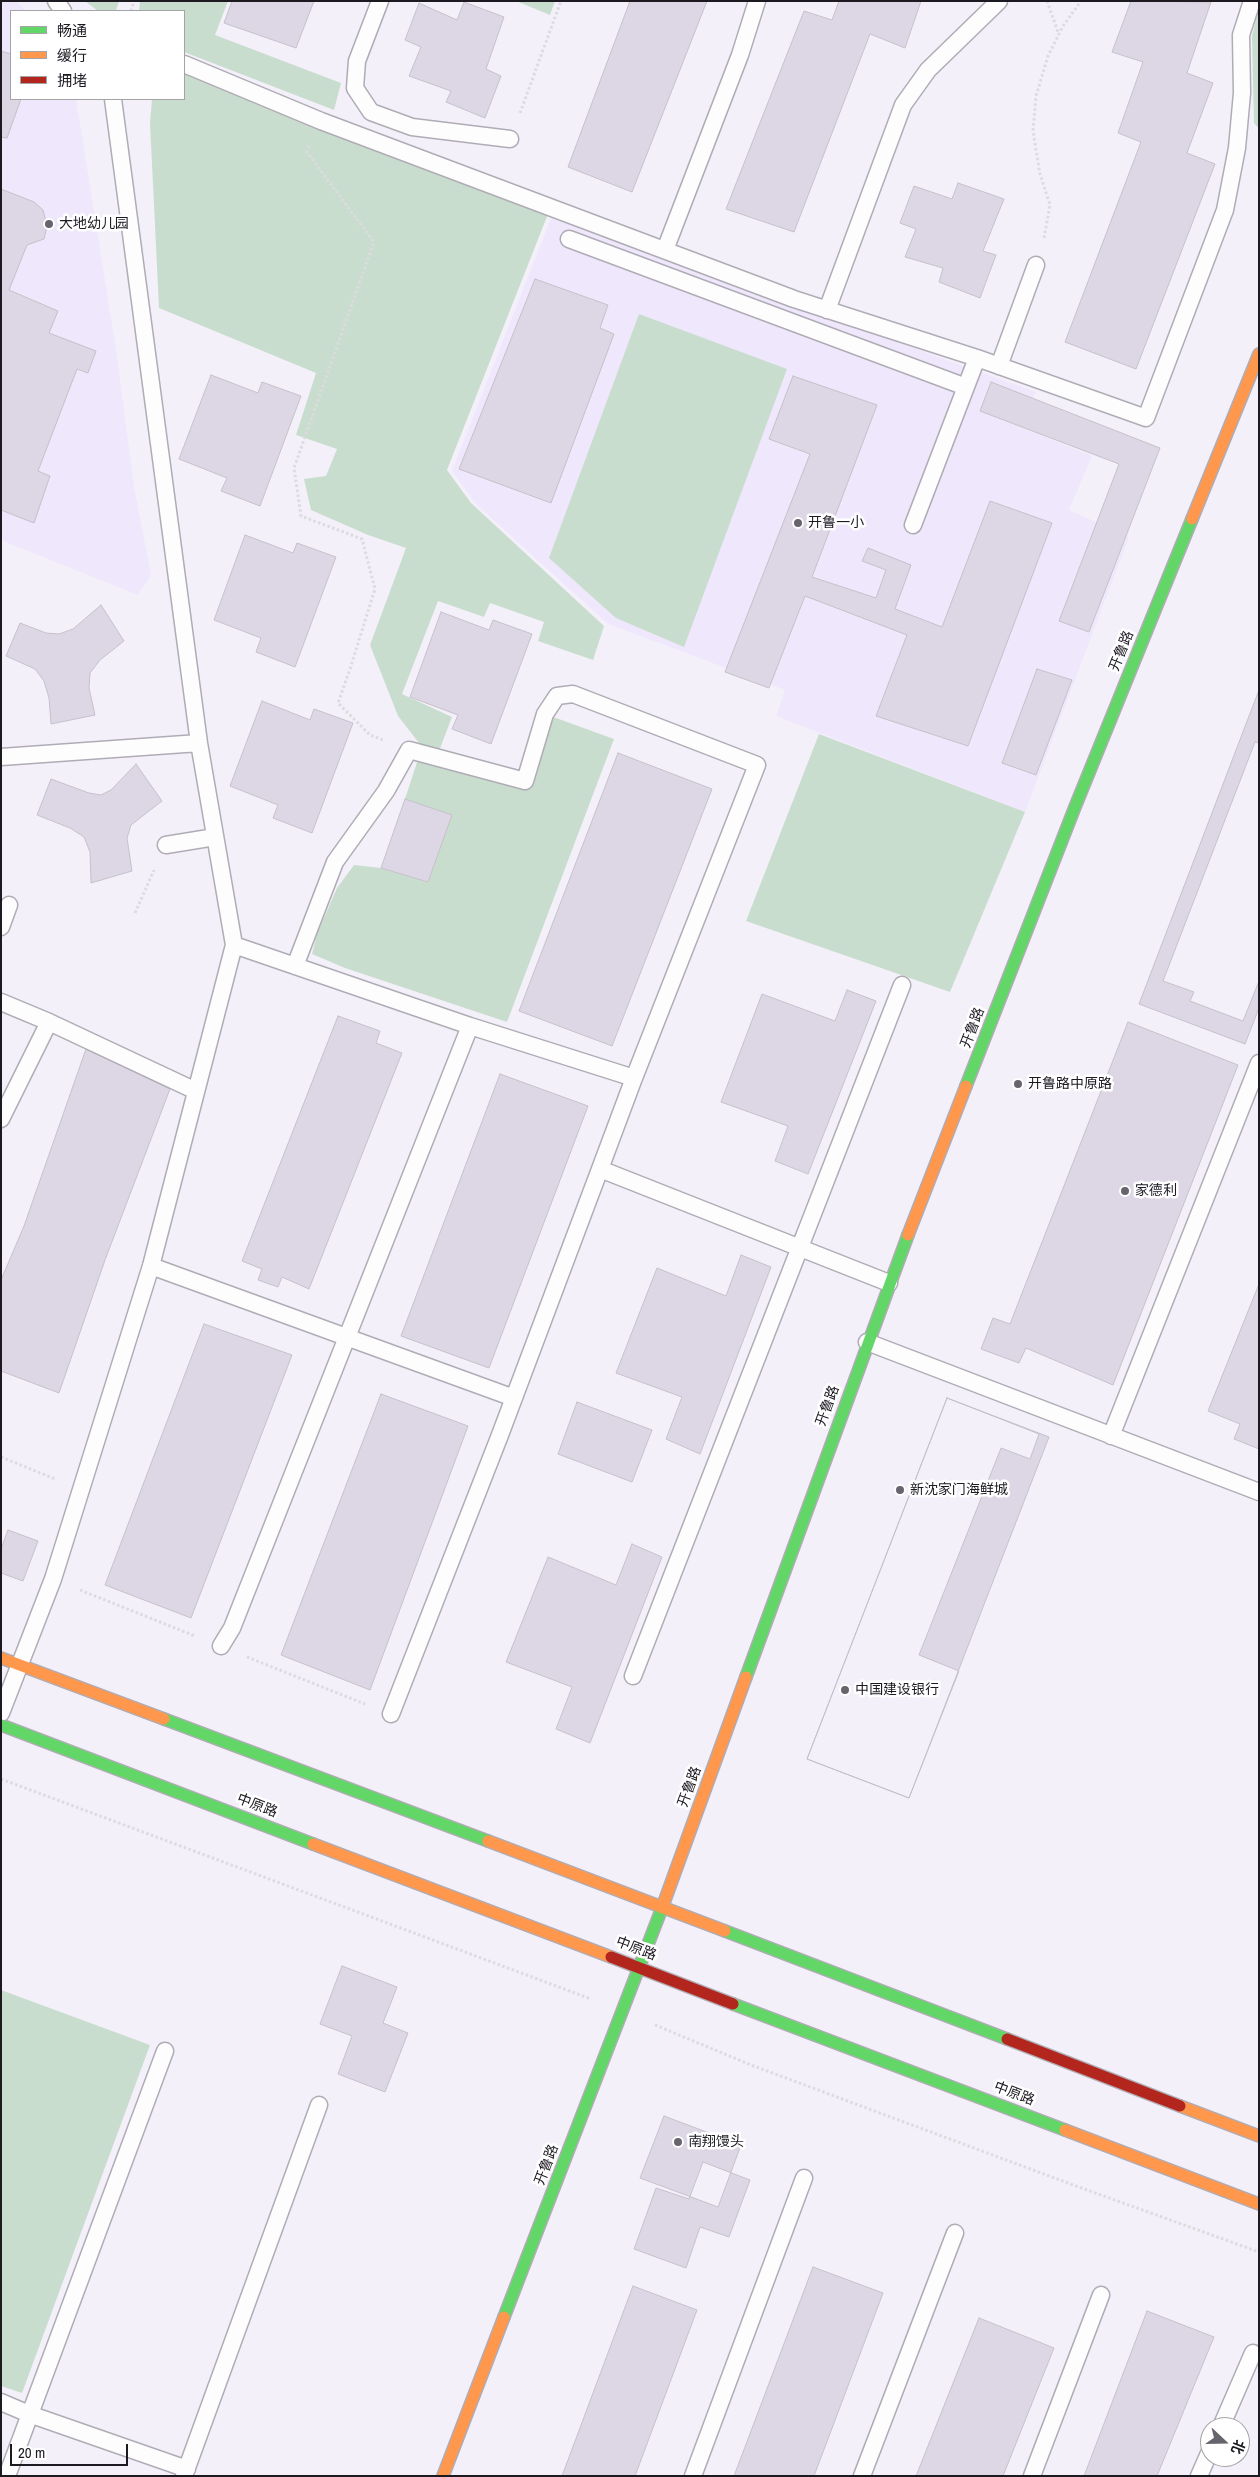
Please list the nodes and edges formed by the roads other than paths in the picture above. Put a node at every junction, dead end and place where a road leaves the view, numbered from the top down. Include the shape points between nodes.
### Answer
1 (380, 1) edge
2 (757, 1) edge
3 (999, 1) edge
4 (1252, 1) edge
5 (185, 64) edge
6 (114, 100) edge
7 (510, 139) road end
8 (569, 239) dead end
9 (665, 250) junction
10 (1036, 264) road end
11 (827, 310) junction
12 (978, 358) junction
13 (1257, 364) edge
14 (999, 366) junction
15 (966, 387) junction
16 (913, 525) dead end
17 (199, 744) junction
18 (1, 757) edge
19 (215, 837) junction
20 (166, 845) road end
21 (10, 906) dead end
22 (1, 927) edge
23 (234, 944) junction
24 (295, 966) junction
25 (902, 985) dead end
26 (1, 1002) edge
27 (49, 1022) junction
28 (470, 1026) junction
29 (1259, 1063) edge
30 (634, 1078) junction
31 (196, 1092) junction
32 (1, 1119) edge
33 (600, 1169) junction
34 (799, 1249) junction
35 (151, 1266) junction
36 (889, 1283) junction
37 (346, 1339) junction
38 (867, 1342) junction
39 (514, 1398) junction
40 (1111, 1436) junction
41 (1259, 1492) edge
42 (222, 1646) dead end
43 (1, 1658) edge
44 (19, 1665) junction
45 (633, 1676) dead end
46 (1, 1713) edge
47 (391, 1714) dead end
48 (1, 1725) edge
49 (662, 1907) junction
50 (640, 1967) junction
51 (165, 2051) dead end
52 (319, 2105) dead end
53 (1259, 2136) edge
54 (804, 2178) dead end
55 (1259, 2204) edge
56 (955, 2232) dead end
57 (1101, 2295) dead end
58 (1253, 2353) dead end
59 (1, 2402) edge
60 (29, 2414) junction
61 (1225, 2417) edge
62 (185, 2472) edge
63 (7, 2476) edge
64 (443, 2476) edge
65 (693, 2476) edge
66 (862, 2476) edge
67 (1032, 2476) edge

1 - 7 lane via 357,61 356,88 371,112 412,128
2 - 9 lane via 740,55
3 - 11 lane via 928,70 903,105
4 - 14 lane via 1241,35 1242,93 1237,148 1225,210 1146,418
5 - 9 lane via 321,121
6 - 17 lane
8 - 15 lane
9 - 11 lane
10 - 14 lane
11 - 12 lane
12 - 14 lane
12 - 15 lane
13 - 36 main road, 开鲁路 via 1075,808
15 - 16 lane
17 - 18 lane
17 - 19 lane
19 - 20 lane
19 - 23 lane
21 - 22 lane
23 - 24 lane
23 - 31 lane
24 - 28 lane
24 - 30 lane via 335,862 386,791 409,750 525,781 545,714 557,696 573,694 757,765
25 - 34 lane
26 - 27 lane
27 - 31 lane
27 - 32 lane
28 - 30 lane
28 - 37 lane
29 - 40 lane
30 - 33 lane
31 - 35 lane
33 - 34 lane
33 - 39 lane
34 - 36 lane
34 - 45 lane
35 - 37 lane
35 - 44 lane via 53,1579
36 - 38 main road, 开鲁路
37 - 39 lane
37 - 42 lane via 232,1628
38 - 40 lane
38 - 49 main road, 开鲁路
39 - 47 lane
40 - 41 lane
43 - 44 main road
44 - 46 lane
44 - 49 main road
48 - 50 main road, 中原路
49 - 50 main road, 开鲁路
49 - 53 main road
50 - 55 main road, 中原路
50 - 64 main road, 开鲁路
51 - 60 lane
52 - 62 lane
54 - 65 lane
56 - 66 lane
57 - 67 lane
58 - 61 lane
59 - 60 lane
60 - 62 lane
60 - 63 lane

